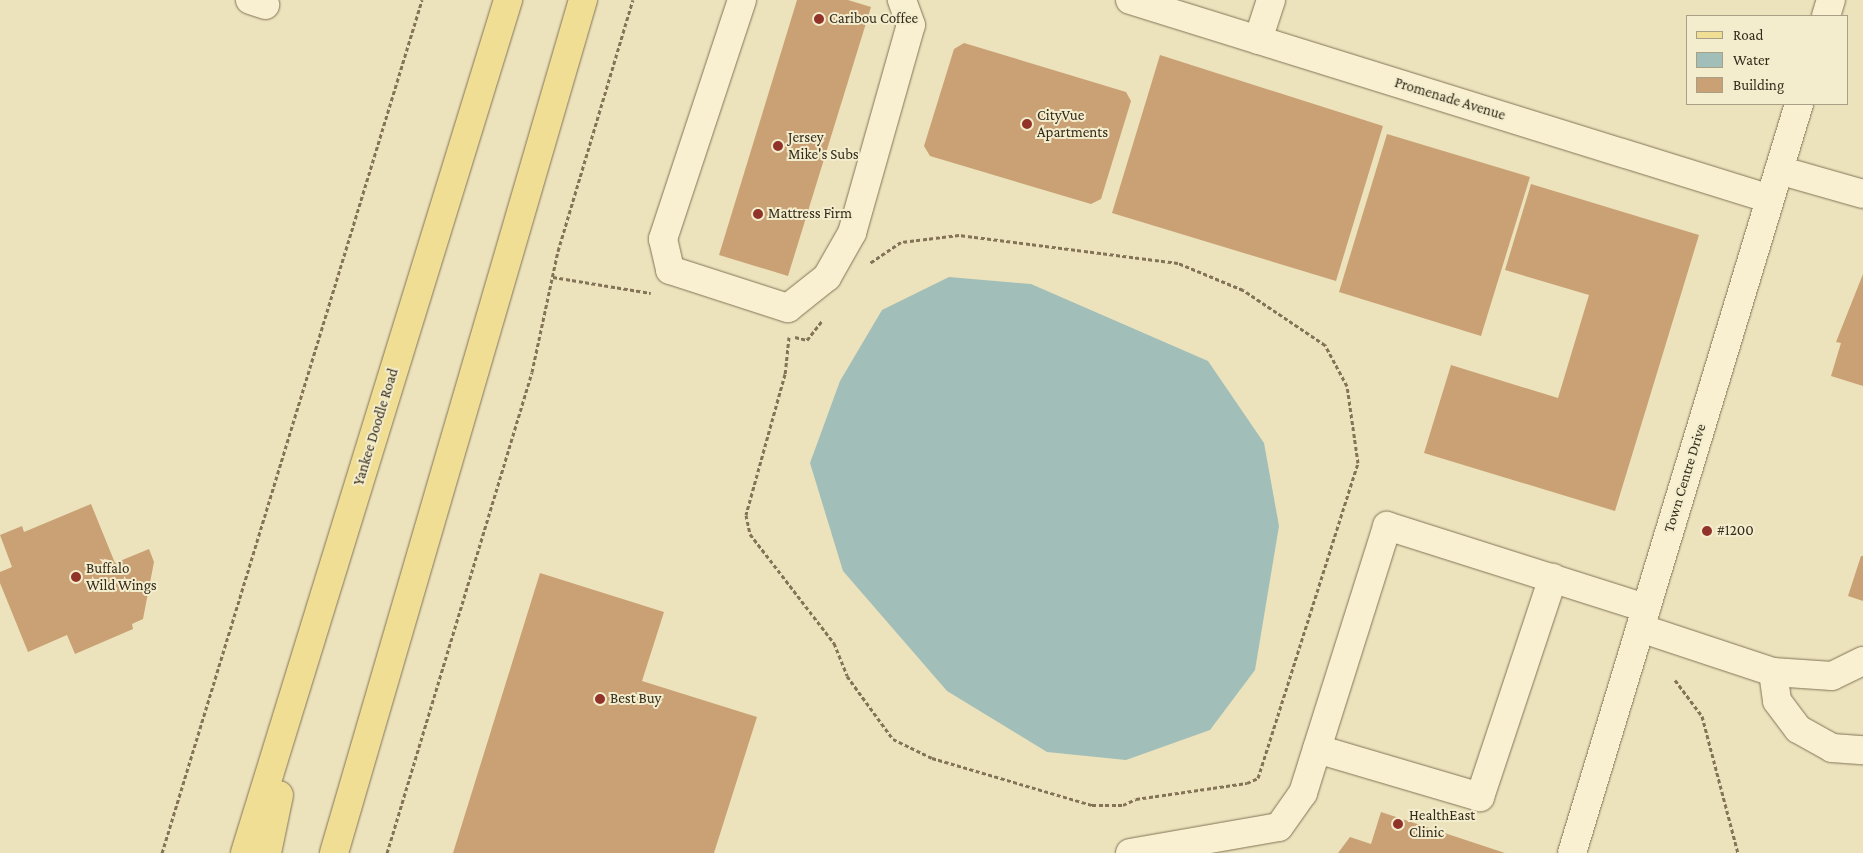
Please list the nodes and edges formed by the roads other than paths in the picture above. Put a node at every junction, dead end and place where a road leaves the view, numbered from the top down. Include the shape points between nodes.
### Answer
1 (508, 0) edge
2 (583, 0) edge
3 (742, 0) edge
4 (902, 0) edge
5 (1130, 0) edge
6 (1271, 0) edge
7 (1831, 0) edge
8 (1826, 15) edge
9 (1258, 40) junction
10 (1799, 105) edge
11 (1779, 170) junction
12 (1863, 194) edge
13 (1770, 199) junction
14 (1554, 578) junction
15 (1643, 618) junction
16 (313, 632) junction
17 (1863, 661) edge
18 (1772, 672) junction
19 (1317, 749) junction
20 (1863, 750) edge
21 (245, 853) edge
22 (267, 853) edge
23 (334, 853) edge
24 (1130, 853) edge
25 (1572, 853) edge

1 - 16 main road, Yankee Doodle Road
2 - 23 main road
3 - 4 street via 663,239 670,270 788,308 827,277 852,233 911,25
5 - 9 street, Promenade Avenue
6 - 9 street
7 - 8 street
9 - 13 street, Promenade Avenue
10 - 11 street, Town Centre Drive
11 - 12 street
11 - 13 street, Town Centre Drive
13 - 15 street, Town Centre Drive
14 - 15 street
14 - 19 street via 1480,797
14 - 19 street via 1388,526
15 - 18 street
15 - 25 street, Town Centre Drive
16 - 21 main road, Yankee Doodle Road
16 - 22 main road
17 - 18 street via 1832,676
18 - 20 street via 1777,701 1798,728 1832,748
19 - 24 street via 1303,793 1279,827

